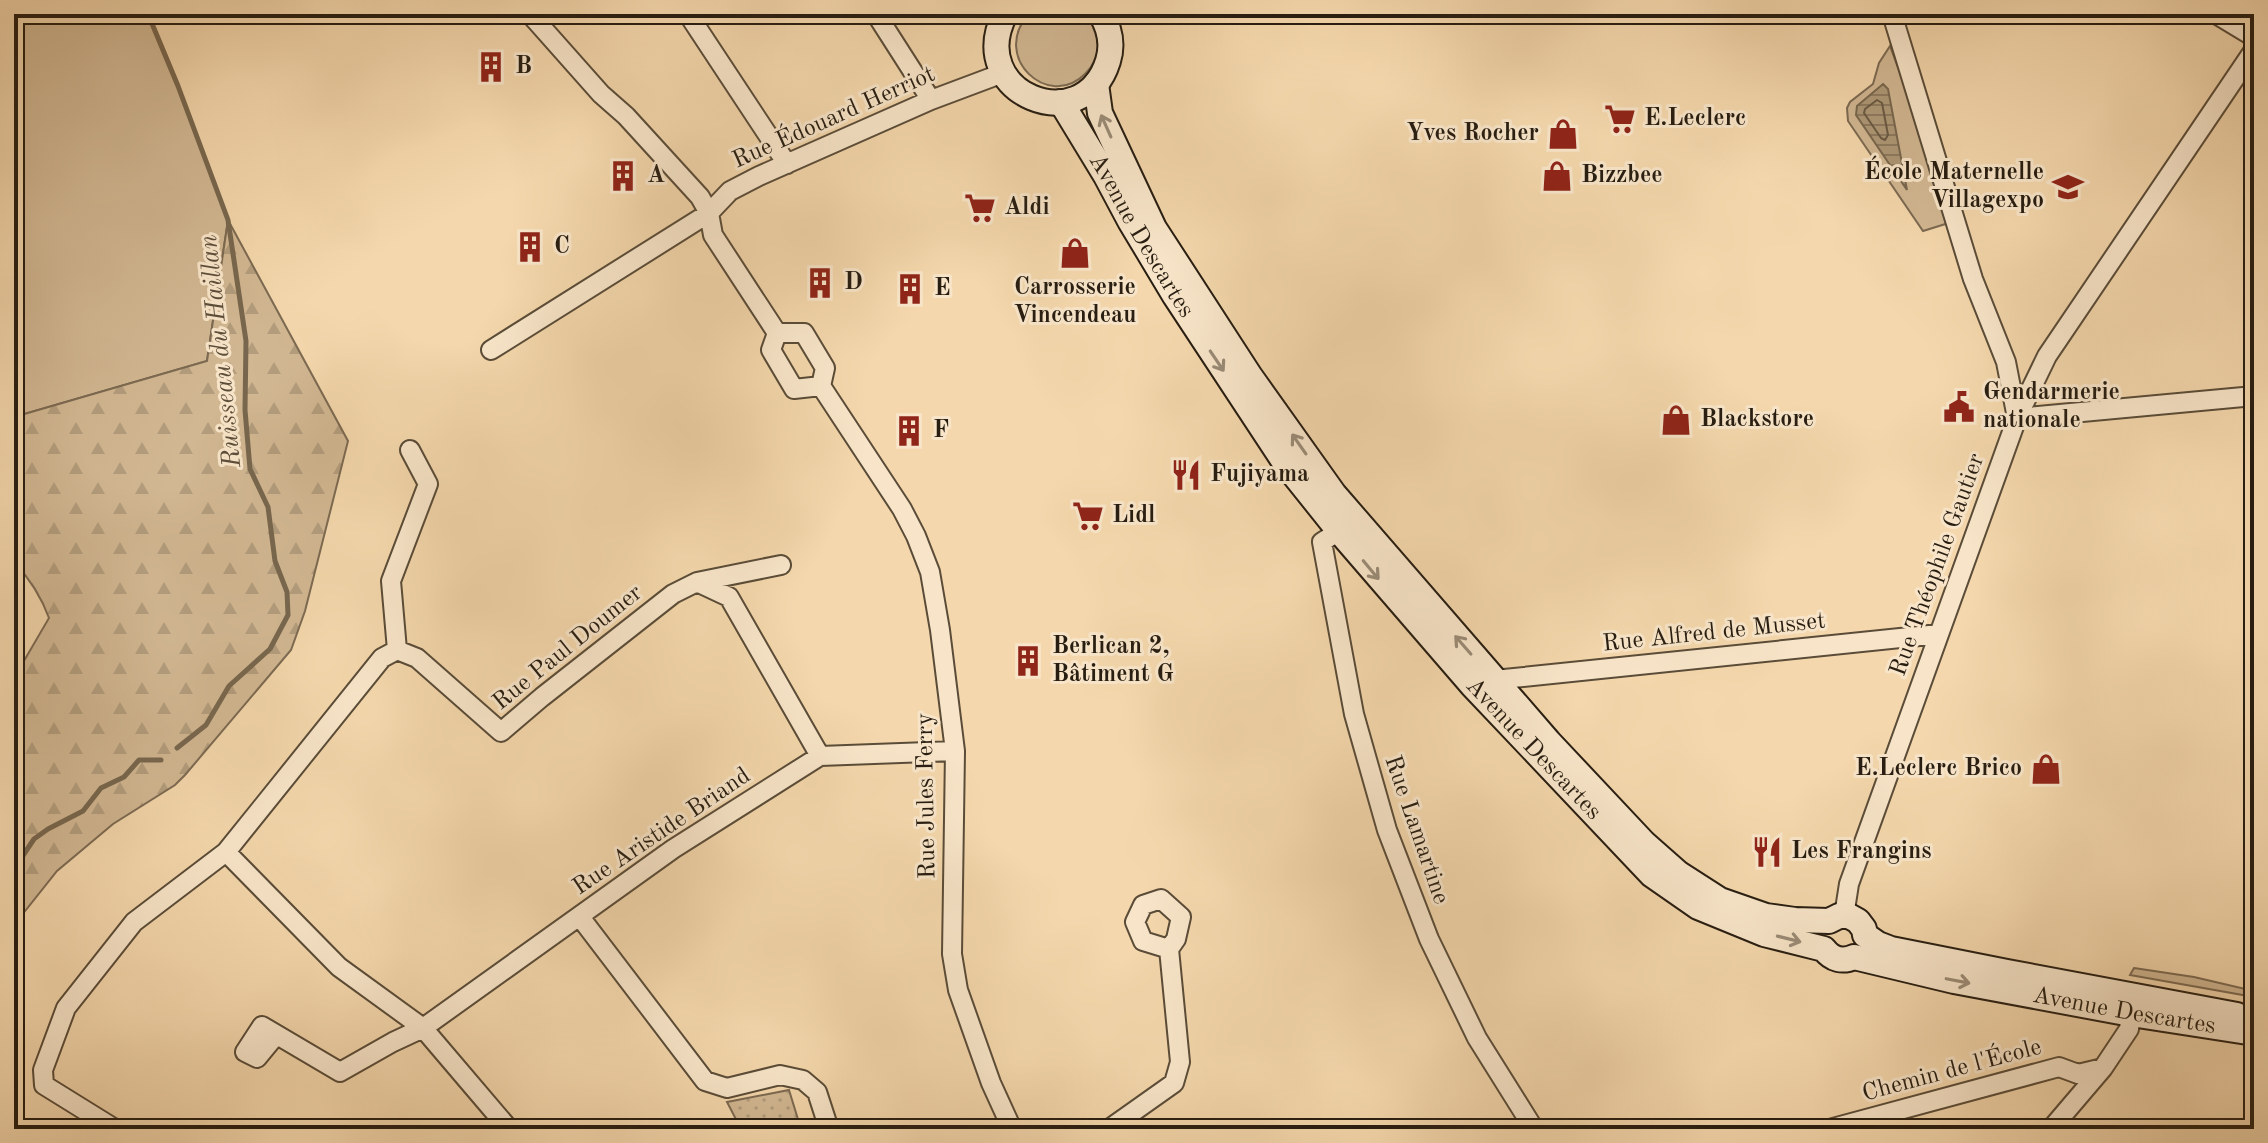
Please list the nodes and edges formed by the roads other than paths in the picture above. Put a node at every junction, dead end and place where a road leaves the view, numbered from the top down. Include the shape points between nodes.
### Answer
1 (530, 14) edge
2 (688, 14) edge
3 (876, 14) edge
4 (1005, 14) edge
5 (1101, 14) edge
6 (1892, 14) edge
7 (2216, 14) edge
8 (2254, 37) edge
9 (2254, 50) edge
10 (1003, 73) junction
11 (1096, 84) junction
12 (931, 100) junction
13 (1061, 102) junction
14 (787, 164) junction
15 (709, 213) junction
16 (777, 333) junction
17 (491, 350) dead end
18 (821, 386) junction
19 (2254, 396) edge
20 (2017, 418) junction
21 (410, 450) dead end
22 (1339, 531) junction
23 (781, 565) dead end
24 (697, 582) junction
25 (1939, 634) junction
26 (397, 650) junction
27 (1494, 680) junction
28 (955, 751) junction
29 (820, 756) junction
30 (226, 852) junction
31 (580, 917) junction
32 (1836, 918) junction
33 (1860, 946) junction
34 (1169, 949) dead end
35 (1824, 949) junction
36 (2133, 1005) junction
37 (2254, 1018) edge
38 (423, 1028) junction
39 (2254, 1033) edge
40 (276, 1035) dead end
41 (2103, 1068) junction
42 (115, 1129) edge
43 (509, 1129) edge
44 (829, 1129) edge
45 (1012, 1129) edge
46 (1109, 1129) edge
47 (1534, 1129) edge
48 (1829, 1129) edge
49 (2051, 1129) edge

1 - 15 street via 700,197
2 - 14 street
3 - 12 street
4 - 10 main road via 996,42
5 - 11 main road via 1110,54
6 - 20 street via 1973,279 2006,362
7 - 8 street
9 - 20 street, Rue Théophile Gautier via 2047,356
10 - 12 street, Rue Édouard Herriot
10 - 13 main road via 1029,98
11 - 13 main road
27 -> 11 main road, Avenue Descartes via 1334,494 1250,376 1154,228 1100,113
12 - 14 street, Rue Édouard Herriot
13 -> 22 main road, Avenue Descartes via 1201,337 1287,466
14 - 15 street, Rue Édouard Herriot via 730,191
15 - 16 street via 713,235
15 - 17 street, Rue Édouard Herriot
16 - 18 street, Rue Jules Ferry via 804,333 825,368
16 - 18 street via 771,350 794,389
18 - 28 street, Rue Jules Ferry via 902,509 930,572
19 - 20 street
20 - 25 street, Rue Théophile Gautier
21 - 26 street via 428,484 391,581
22 -> 35 main road, Avenue Descartes via 1482,695 1652,875 1698,907 1764,934
22 - 47 street, Rue Lamartine via 1322,542 1354,714 1387,830 1429,939 1477,1038
23 - 24 street
24 - 26 street, Rue Paul Doumer via 673,594 501,732 417,658
24 - 29 street via 729,597
25 - 27 street, Rue Alfred de Musset
25 - 32 street, Rue Théophile Gautier
26 - 30 street via 382,658
27 - 32 main road, Avenue Descartes via 1678,873 1720,900 1766,916
28 - 29 street
28 - 45 street, Rue Jules Ferry via 952,954 958,990
29 - 31 street, Rue Aristide Briand via 673,849
30 - 38 street via 339,967
30 - 42 street via 134,922 66,1008 43,1070 44,1085
31 - 38 street, Rue Aristide Briand
31 - 44 street via 705,1081 727,1088 780,1075 803,1080 817,1092
32 - 33 main road, Avenue Descartes via 1858,921 1864,929
32 - 35 main road via 1823,927
33 - 35 main road, Avenue Descartes via 1847,960 1837,960
33 - 36 main road, Avenue Descartes via 1954,981
34 - 46 street via 1180,1062 1174,1083
36 - 37 main road, Avenue Descartes
36 - 39 main road, Avenue Descartes
36 - 41 street via 2129,1029
38 - 40 street, Rue Aristide Briand via 340,1072
38 - 43 street
41 - 48 street, Chemin de l'École via 2078,1074 2059,1067
41 - 49 street

